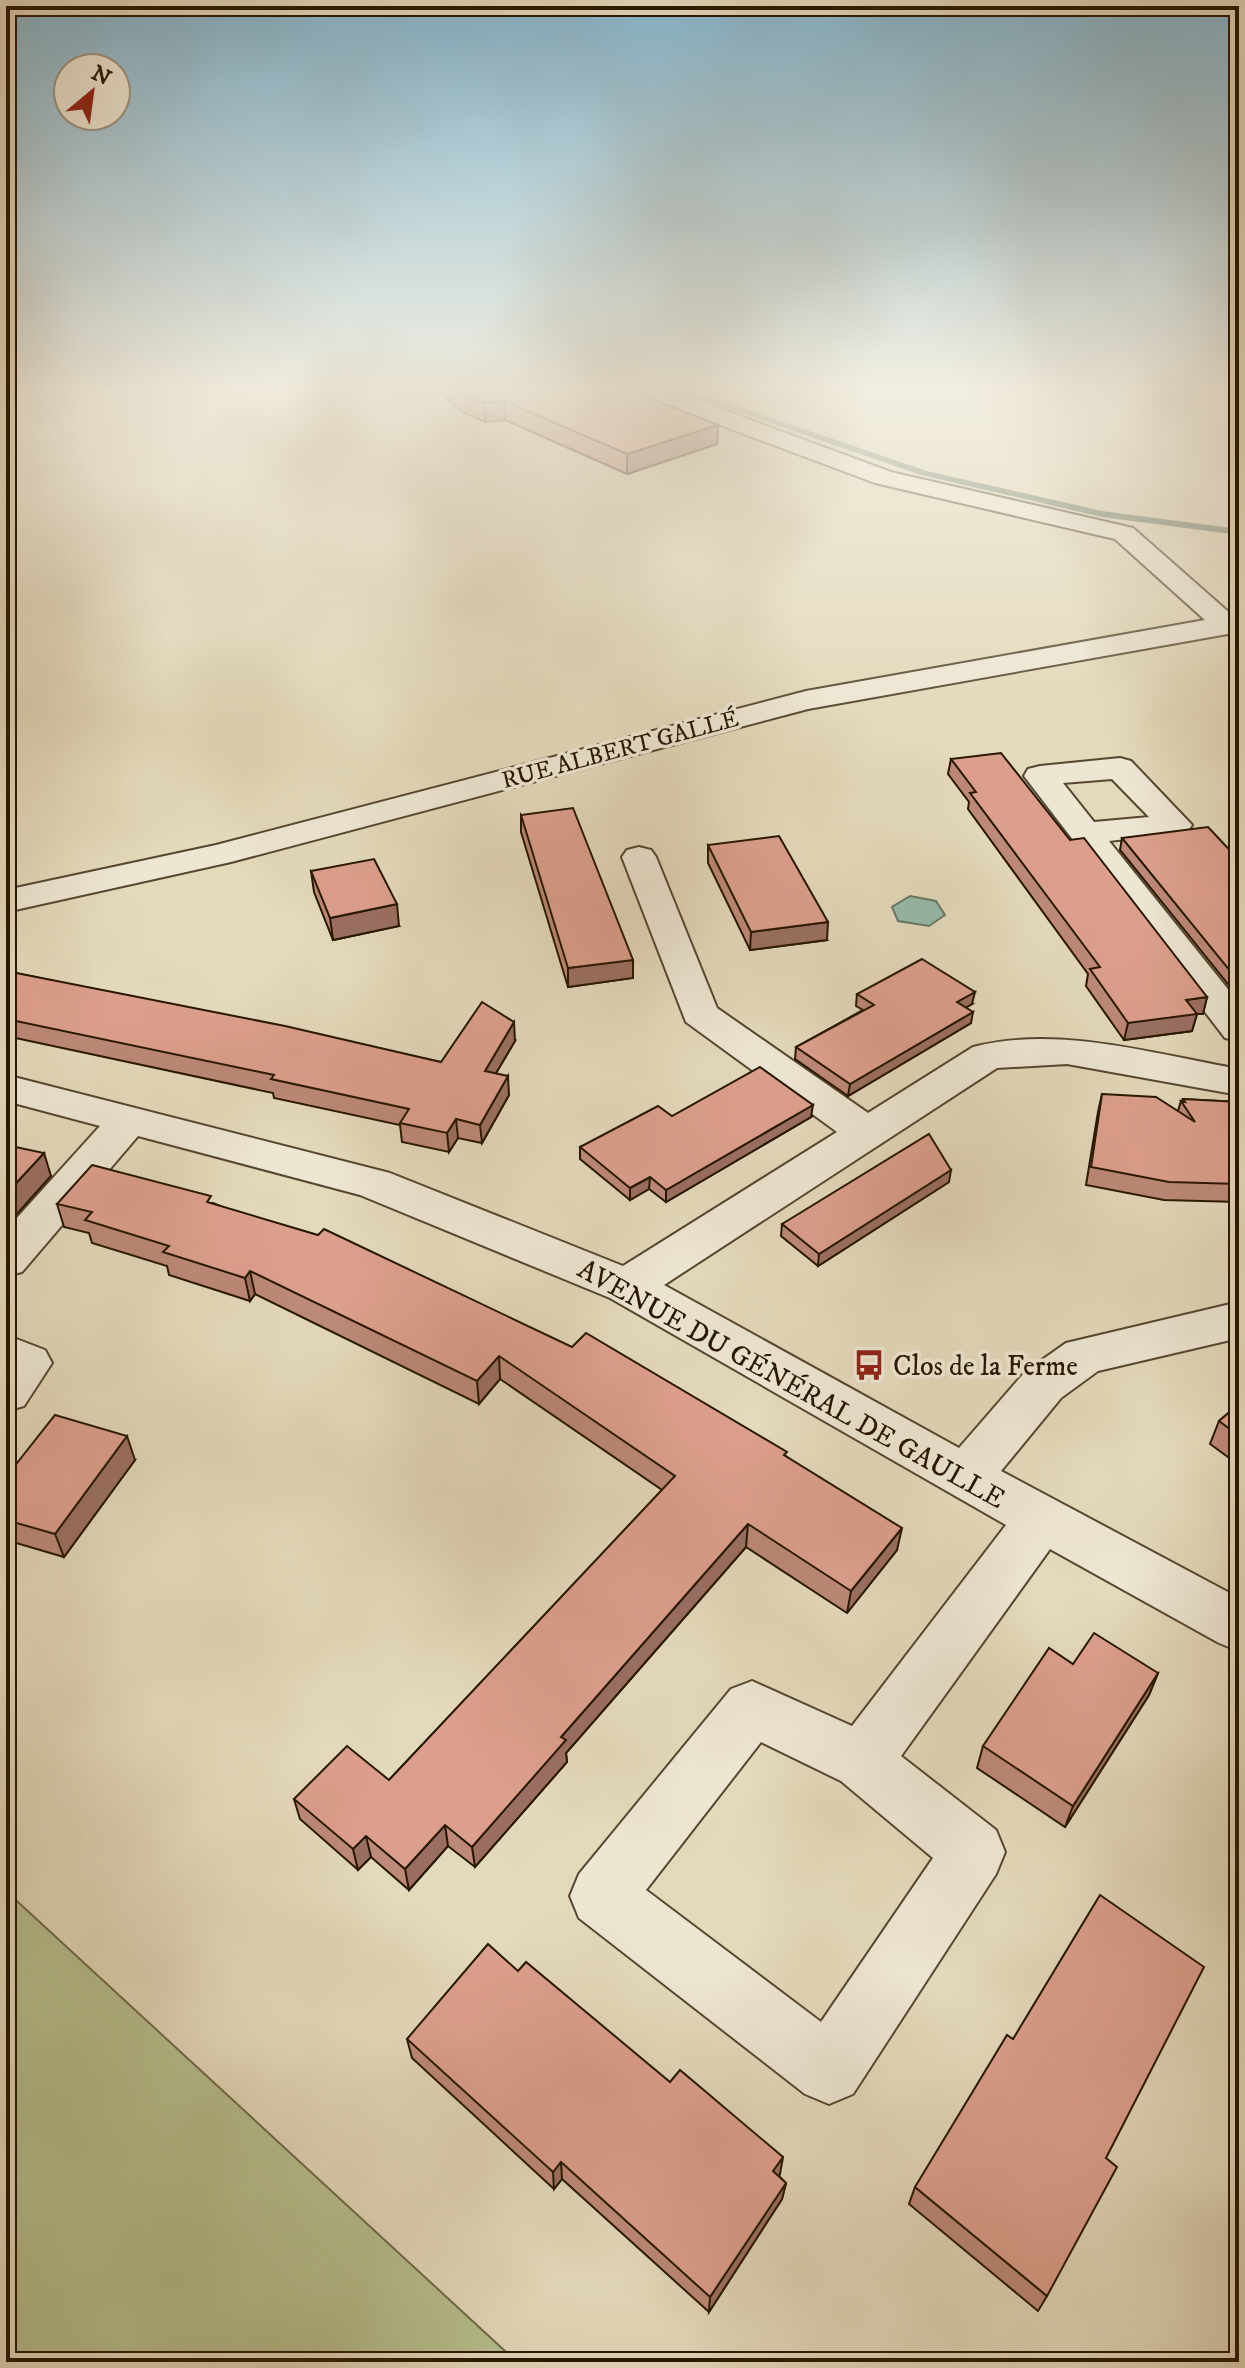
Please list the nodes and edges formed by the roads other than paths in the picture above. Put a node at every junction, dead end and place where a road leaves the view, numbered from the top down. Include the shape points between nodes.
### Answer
1 (973, 499) edge
2 (1233, 624) edge
3 (1085, 833) dead end
4 (639, 857) dead end
5 (6, 901) edge
6 (1239, 1029) edge
7 (1239, 1082) edge
8 (6, 1088) edge
9 (131, 1118) junction
10 (867, 1133) junction
11 (6, 1260) edge
12 (627, 1286) junction
13 (1239, 1320) edge
14 (6, 1353) edge
15 (6, 1392) edge
16 (965, 1477) junction
17 (1042, 1518) junction
18 (1239, 1626) edge
19 (862, 1761) junction

1 - 2 street via 1124,533
2 - 5 street, RUE ALBERT GALLÉ via 806,700 219,855
3 - 6 street
4 - 10 street via 700,1014
7 - 10 street via 1067,1051 987,1056
8 - 9 street, AVENUE DU GÉNÉRAL DE GAULLE
9 - 11 street
9 - 12 street, AVENUE DU GÉNÉRAL DE GAULLE via 374,1184
10 - 12 street
12 - 16 street, AVENUE DU GÉNÉRAL DE GAULLE
13 - 16 street via 1083,1356 1043,1385
14 - 15 street via 28,1363
16 - 17 street, AVENUE DU GÉNÉRAL DE GAULLE
17 - 18 street, AVENUE DU GÉNÉRAL DE GAULLE
17 - 19 street
19 - 19 street via 752,1708 602,1896 829,2070 974,1852

